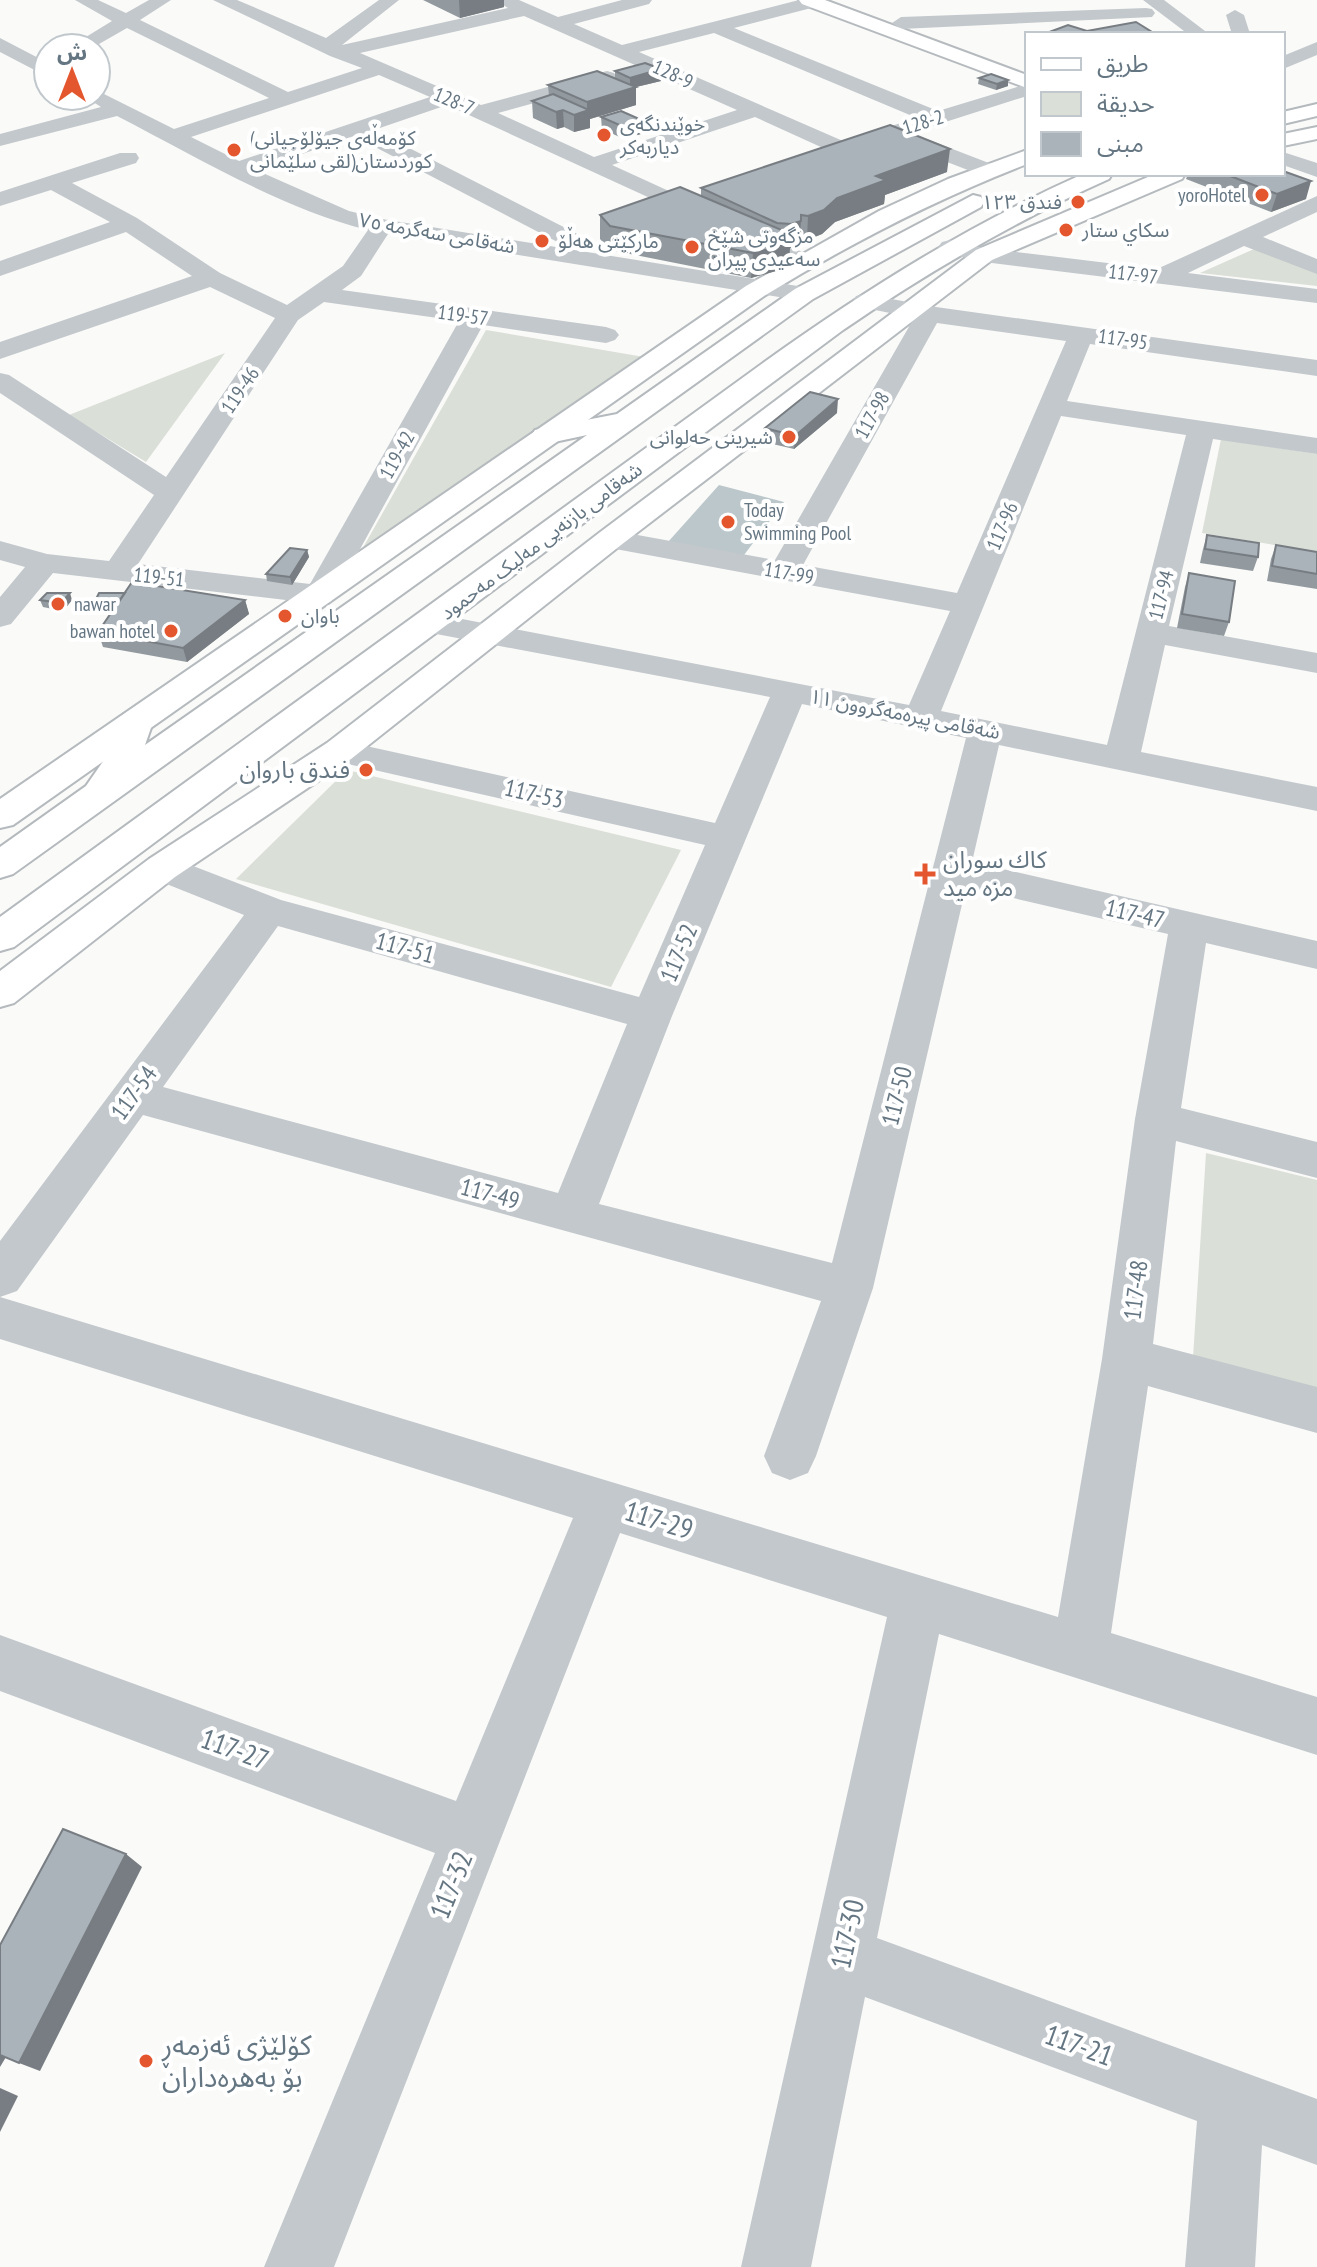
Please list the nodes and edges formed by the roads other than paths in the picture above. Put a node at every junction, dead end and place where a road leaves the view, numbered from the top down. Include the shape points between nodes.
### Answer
1 (84, 0) edge
2 (162, 0) edge
3 (222, 0) edge
4 (277, 0) edge
5 (390, 0) edge
6 (504, 0) edge
7 (643, 0) edge
8 (842, 0) edge
9 (1128, 0) edge
10 (811, 1) edge
11 (1149, 7) edge
12 (525, 10) junction
13 (256, 15) junction
14 (1235, 15) dead end
15 (127, 21) junction
16 (557, 23) junction
17 (718, 28) junction
18 (904, 28) junction
19 (107, 32) edge
20 (1172, 32) edge
21 (1196, 32) edge
22 (1240, 32) edge
23 (0, 44) edge
24 (1317, 48) edge
25 (332, 49) junction
26 (621, 51) junction
27 (32, 61) edge
28 (1285, 62) edge
29 (652, 64) junction
30 (1025, 68) edge
31 (378, 69) junction
32 (1025, 81) edge
33 (1025, 91) edge
34 (1317, 95) edge
35 (448, 98) junction
36 (287, 99) junction
37 (1285, 102) edge
38 (112, 105) edge
39 (119, 109) junction
40 (1317, 110) edge
41 (753, 111) junction
42 (480, 112) junction
43 (936, 118) junction
44 (1285, 118) edge
45 (358, 130) junction
46 (890, 132) junction
47 (1317, 133) edge
48 (173, 136) junction
49 (0, 140) edge
50 (1285, 140) edge
51 (842, 148) junction
52 (1025, 157) edge
53 (128, 158) dead end
54 (814, 159) edge
55 (1285, 159) edge
56 (594, 164) junction
57 (237, 169) junction
58 (986, 170) junction
59 (1317, 170) edge
60 (1285, 173) edge
61 (1029, 176) edge
62 (1096, 176) edge
63 (1169, 176) edge
64 (53, 182) junction
65 (1317, 186) edge
66 (713, 195) edge
67 (0, 199) edge
68 (1317, 203) edge
69 (685, 206) junction
70 (658, 215) edge
71 (129, 223) junction
72 (382, 226) junction
73 (604, 234) edge
74 (1243, 238) junction
75 (577, 243) junction
76 (950, 247) junction
77 (549, 252) junction
78 (984, 255) junction
79 (803, 261) junction
80 (1317, 267) edge
81 (0, 269) edge
82 (1160, 277) junction
83 (211, 278) junction
84 (764, 287) junction
85 (321, 294) junction
86 (804, 294) junction
87 (1317, 296) edge
88 (865, 301) junction
89 (918, 312) junction
90 (289, 315) junction
91 (475, 316) junction
92 (1082, 333) junction
93 (606, 335) dead end
94 (0, 351) edge
95 (1317, 368) edge
96 (0, 381) edge
97 (1052, 407) junction
98 (630, 418) junction
99 (1201, 429) junction
100 (689, 430) junction
101 (545, 436) junction
102 (737, 444) junction
103 (1317, 446) edge
104 (171, 493) junction
105 (610, 539) junction
106 (0, 550) edge
107 (45, 563) junction
108 (117, 572) junction
109 (783, 573) junction
110 (320, 595) junction
111 (969, 605) junction
112 (0, 617) edge
113 (431, 623) junction
114 (1152, 633) junction
115 (491, 634) junction
116 (1317, 663) edge
117 (790, 691) junction
118 (921, 718) junction
119 (136, 722) junction
120 (985, 730) junction
121 (339, 751) junction
122 (1121, 760) junction
123 (1317, 799) edge
124 (93, 801) junction
125 (0, 816) edge
126 (729, 838) junction
127 (0, 865) edge
128 (162, 868) junction
129 (953, 871) junction
130 (269, 910) junction
131 (1189, 927) junction
132 (0, 937) edge
133 (1317, 955) edge
134 (0, 992) edge
135 (651, 1016) junction
136 (132, 1095) junction
137 (1157, 1119) junction
138 (1317, 1160) edge
139 (572, 1216) junction
140 (0, 1277) edge
141 (849, 1288) junction
142 (0, 1318) edge
143 (1127, 1359) junction
144 (1317, 1410) edge
145 (790, 1456) dead end
146 (605, 1503) junction
147 (918, 1601) junction
148 (1080, 1653) junction
149 (0, 1663) edge
150 (1317, 1726) edge
151 (470, 1836) junction
152 (842, 1957) junction
153 (1232, 2102) junction
154 (1317, 2132) edge
155 (299, 2267) edge
156 (776, 2267) edge
157 (1220, 2267) edge

1 - 15 street
2 - 15 street
3 - 13 street, 128-7
4 - 13 street
5 - 25 street
6 - 12 street, 128-9
7 - 16 street
8 - 18 main road
9 - 11 street
10 - 17 street
10 - 18 main road
11 - 18 street
11 - 20 street
11 - 21 street
12 - 16 street, 128-9
12 - 25 street
13 - 25 street, 128-7
14 - 22 street
15 - 19 street
15 - 36 street
16 - 26 street, 128-9
17 - 26 street
17 - 43 street
18 - 30 main road via 985,50
18 - 32 main road
23 - 27 street
24 - 28 street
25 - 31 street, 128-7
26 - 29 street, 128-9
29 - 41 street, 128-9
29 - 42 street
31 - 35 street, 128-7
31 - 36 street
33 - 43 street, 128-2
34 - 37 main road
35 - 42 street, 128-7
35 - 45 street
36 - 48 street
38 - 39 street, شەقامی سەگرمە ٧٥
39 - 48 street, شەقامی سەگرمە ٧٥
39 - 49 street
40 - 44 main road
41 - 51 street, 128-9
41 - 56 street
42 - 56 street, 128-7
43 - 46 street, 128-2
45 - 57 street
45 - 75 street
46 - 51 street, 128-2
46 - 58 street
47 - 50 main road
48 - 57 street, شەقامی سەگرمە ٧٥
51 - 54 street, 128-2
52 - 58 main road
53 - 64 street
55 - 59 street
56 - 69 street, 128-7
57 - 72 street, شەقامی سەگرمە ٧٥ via 341,216
58 - 79 main road
60 - 65 street
61 - 86 main road, شەقامی بازنەیی مەلیک مەحمود
62 - 76 main road, شەقامی بازنەیی مەلیک مەحمود
63 - 78 main road
64 - 67 street
64 - 71 street
66 - 69 street
68 - 74 street
69 - 70 street
69 - 79 street, 128-7
71 - 81 street
71 - 83 street
72 - 77 street, شەقامی سەگرمە ٧٥
72 - 85 street, 119-46 via 352,271
73 - 75 street
74 - 80 street
74 - 82 street
75 - 77 street
76 - 78 street, 117-97
76 - 88 main road, شەقامی بازنەیی مەلیک مەحمود
77 - 84 street, شەقامی سەگرمە ٧٥
78 - 82 street, 117-97
78 - 89 main road
79 - 84 main road
82 - 87 street, 117-97
83 - 90 street
83 - 94 street
84 - 86 street, شەقامی سەگرمە ٧٥
84 - 101 main road
85 - 90 street, 119-46
85 - 91 street, 119-57
86 - 98 main road, شەقامی بازنەیی مەلیک مەحمود
88 - 89 street
88 - 100 main road, شەقامی بازنەیی مەلیک مەحمود
89 - 92 street, 117-95
89 - 102 main road
89 - 109 street, 117-98
90 - 104 street, 119-46
91 - 93 street, 119-57
91 - 110 street, 119-42
92 - 95 street, 117-95
92 - 97 street, 117-96
96 - 104 street
97 - 99 street
97 - 111 street, 117-96
98 - 101 main road
98 - 124 main road, شەقامی بازنەیی مەلیک مەحمود
99 - 103 street
99 - 114 street, 117-94
100 - 102 main road
100 - 113 main road, شەقامی بازنەیی مەلیک مەحمود
101 - 110 main road
102 - 105 main road
104 - 108 street, 119-46
105 - 109 street, 117-99
105 - 115 main road
106 - 107 street, 119-51
107 - 108 street, 119-51
107 - 112 street
108 - 110 street, 119-51
109 - 111 street, 117-99
110 - 119 main road
111 - 118 street, 117-96
113 - 115 street, شەقامی پیرەمەگروون ١١
113 - 132 main road, شەقامی بازنەیی مەلیک مەحمود
114 - 116 street
114 - 122 street, 117-94
115 - 117 street, شەقامی پیرەمەگروون ١١
115 - 121 main road
117 - 118 street, شەقامی پیرەمەگروون ١١
117 - 126 street, 117-52
118 - 120 street, شەقامی پیرەمەگروون ١١
119 - 124 main road via 121,761
119 - 125 main road
120 - 122 street, شەقامی پیرەمەگروون ١١
120 - 129 street, 117-50
121 - 126 street, 117-53
121 - 128 main road
122 - 123 street, شەقامی پیرەمەگروون ١١
124 - 127 main road, شەقامی بازنەیی مەلیک مەحمود
126 - 135 street, 117-52
128 - 130 street, 117-51
128 - 134 main road
129 - 131 street, 117-47
129 - 141 street, 117-50
130 - 135 street, 117-51
130 - 136 street, 117-54
131 - 133 street, 117-47
131 - 137 street, 117-48
135 - 139 street, 117-52
136 - 139 street, 117-49
136 - 140 street, 117-54
137 - 138 street
137 - 143 street, 117-48
139 - 141 street, 117-49
141 - 145 street, 117-50
142 - 146 street, 117-29
143 - 144 street
143 - 148 street, 117-48
146 - 147 street, 117-29
146 - 151 street, 117-32
147 - 148 street, 117-29
147 - 152 street, 117-30
148 - 150 street, 117-29
149 - 151 street, 117-27
151 - 155 street, 117-32
152 - 153 street, 117-21
152 - 156 street, 117-30
153 - 154 street, 117-21
153 - 157 street

